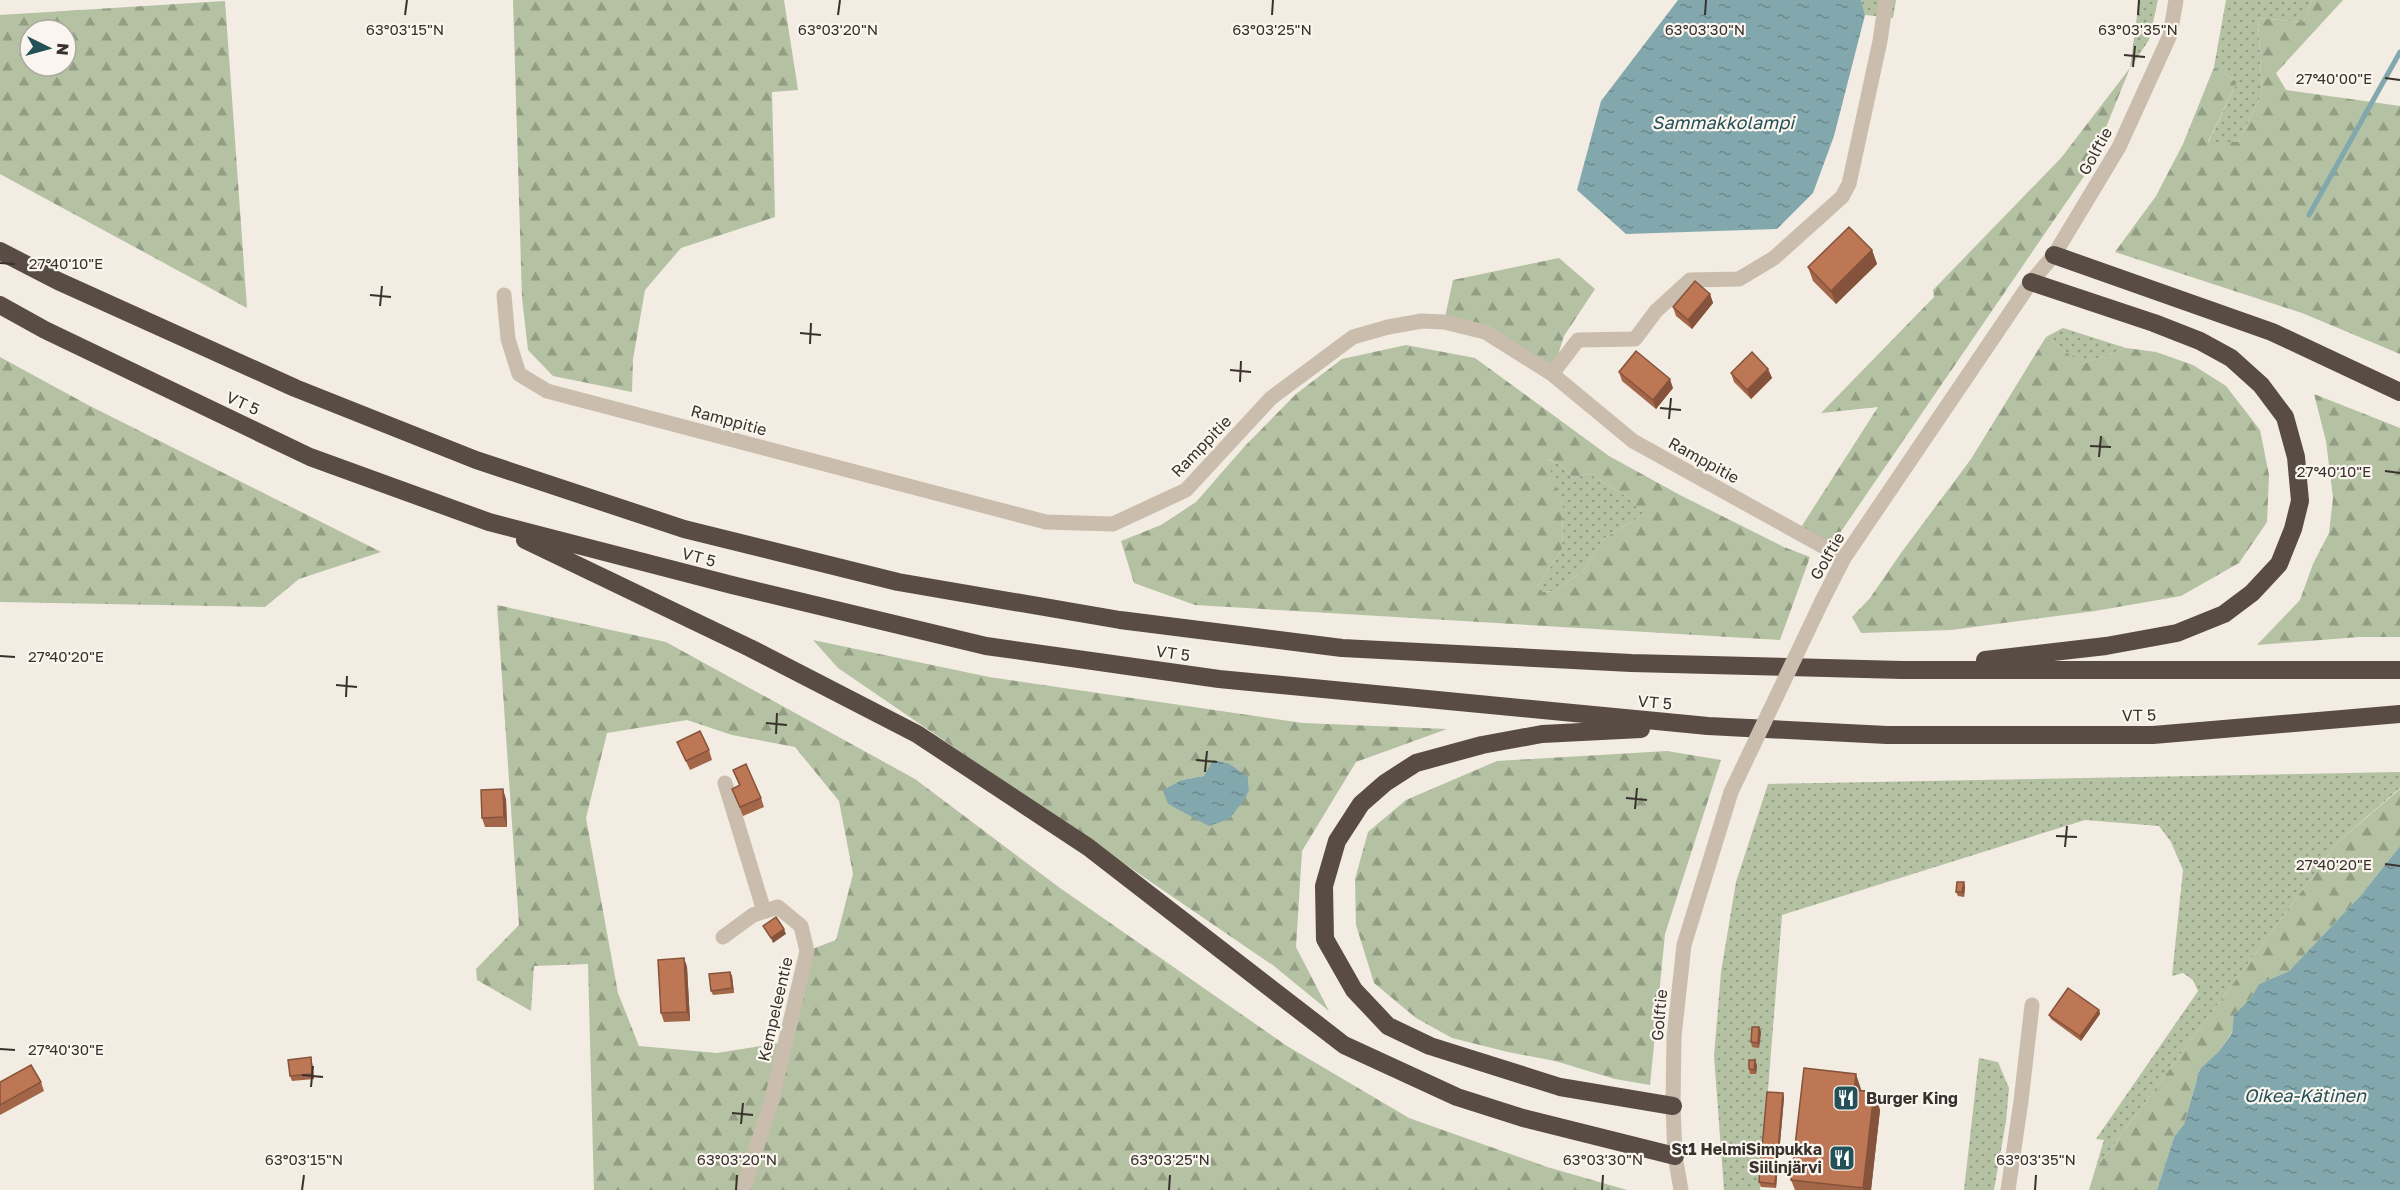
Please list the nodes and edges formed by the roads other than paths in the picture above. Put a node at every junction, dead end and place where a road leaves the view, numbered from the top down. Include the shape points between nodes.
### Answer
1 (1886, 0) edge
2 (2176, 0) edge
3 (0, 251) edge
4 (2054, 255) junction
5 (2031, 282) junction
6 (504, 295) dead end
7 (0, 306) edge
8 (1552, 374) junction
9 (2400, 392) edge
10 (489, 522) junction
11 (1844, 558) junction
12 (1902, 670) junction
13 (2400, 670) edge
14 (2400, 714) edge
15 (1708, 726) junction
16 (725, 783) dead end
17 (764, 911) junction
18 (723, 937) dead end
19 (2032, 1005) dead end
20 (1673, 1106) junction
21 (1675, 1156) junction
22 (743, 1190) edge
23 (1681, 1190) edge
24 (2008, 1190) edge

1 - 8 street via 1849,184 1842,196 1774,258 1739,279 1690,280 1656,311 1635,339 1578,340
2 - 4 street, Golftie via 2169,35 2119,147
3 - 12 highway, VT 5 via 295,388 477,460 684,529 898,582 1120,620 1342,648 1631,663
4 - 5 street, Golftie
4 - 9 highway via 2272,332
5 - 11 street, Golftie
5 - 12 highway via 2200,341 2231,358 2261,385 2285,417 2296,457 2300,501 2293,530 2279,564 2252,593 2224,614 2177,633 2106,646
6 - 8 street, Ramppitie via 508,339 519,374 548,391 1046,522 1113,524 1186,490 1271,398 1353,337 1422,321 1444,322 1485,332
7 - 10 highway, VT 5 via 310,457
8 - 11 street, Ramppitie via 1633,441
10 - 15 highway, VT 5 via 986,646 1219,679
10 - 21 highway via 917,734 1088,847 1344,1044 1458,1097 1523,1118
11 - 20 street, Golftie, bridge via 1731,792 1684,945 1674,1037
12 - 13 highway, VT 5
14 - 15 highway, VT 5 via 2153,735 1887,735
15 - 20 highway via 1542,734 1416,763 1360,804 1337,841 1324,886 1325,939 1354,990 1388,1026 1430,1046 1560,1087
16 - 17 street
17 - 18 street
17 - 22 street, Kempeleentie via 778,907 801,926 807,951 772,1099
19 - 24 street
20 - 21 street, Golftie
21 - 23 street, Golftie

